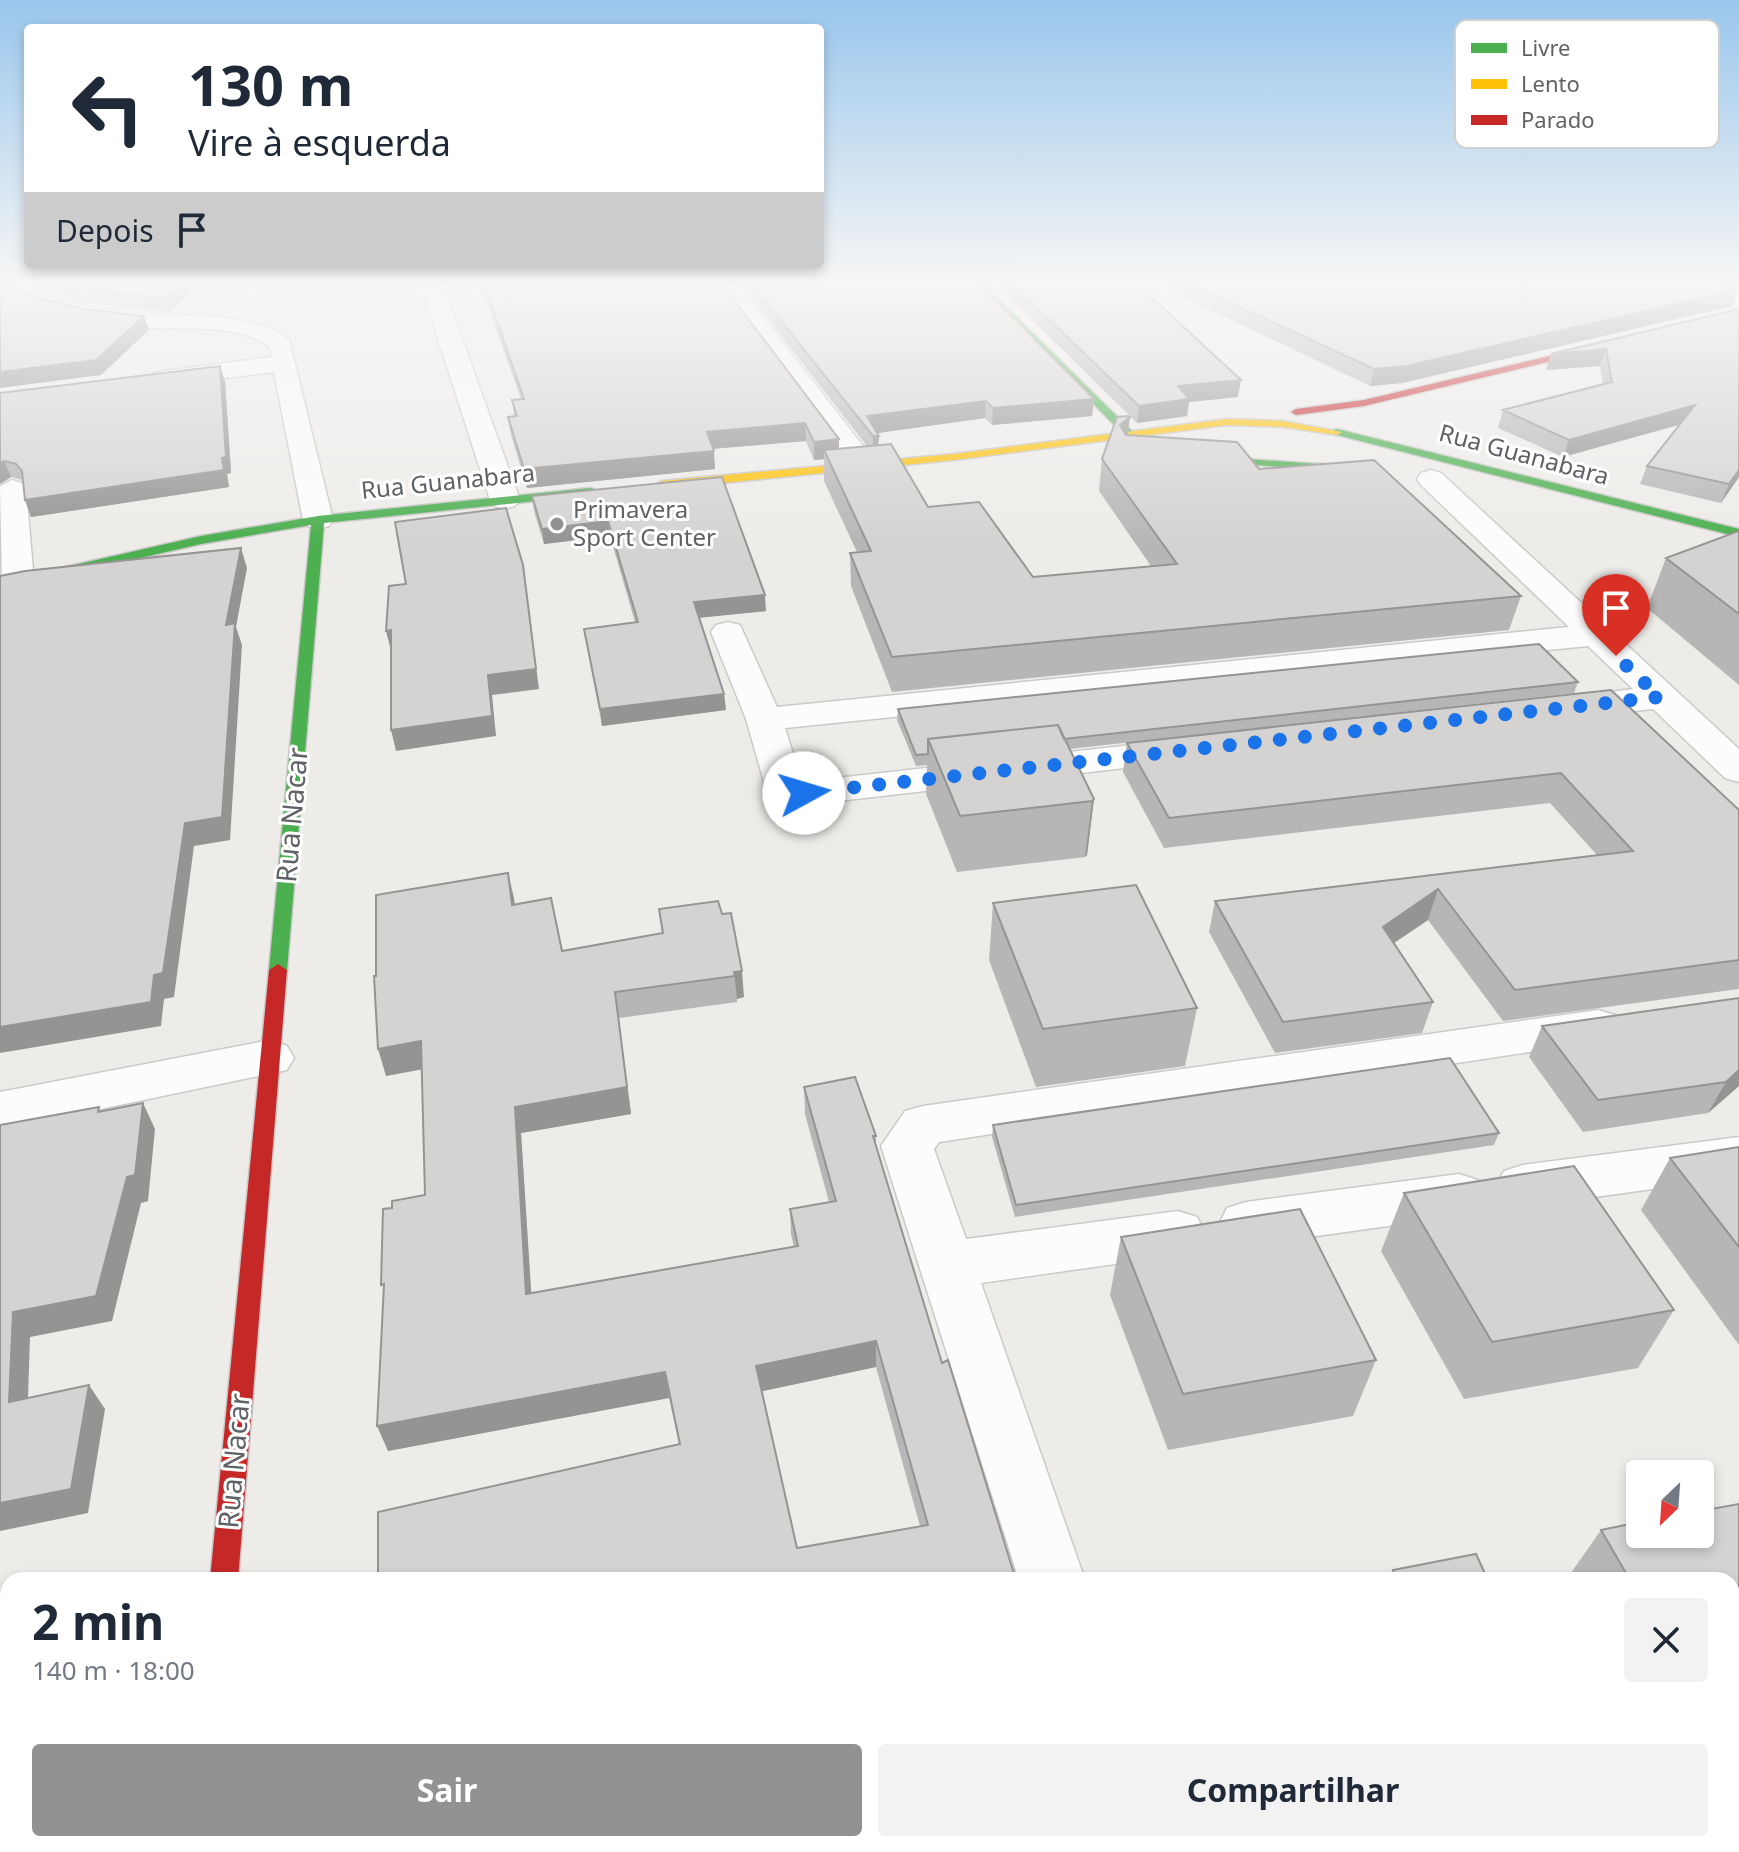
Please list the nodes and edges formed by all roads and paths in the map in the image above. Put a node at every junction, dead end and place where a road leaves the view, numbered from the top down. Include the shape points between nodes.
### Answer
1 (234, 369) edge
2 (286, 369) edge
3 (460, 369) edge
4 (791, 369) edge
5 (1064, 369) edge
6 (1507, 369) edge
7 (142, 381) edge
8 (1364, 403) junction
9 (1227, 422) junction
10 (1188, 427) junction
11 (1130, 435) junction
12 (1354, 435) junction
13 (1165, 454) junction
14 (954, 457) junction
15 (1100, 457) edge
16 (1127, 457) edge
17 (1199, 458) junction
18 (864, 466) junction
19 (1347, 469) junction
20 (1383, 473) edge
21 (1419, 478) junction
22 (646, 487) edge
23 (12, 489) edge
24 (614, 490) edge
25 (505, 500) junction
26 (1655, 514) junction
27 (318, 520) junction
28 (1739, 533) edge
29 (9, 584) edge
30 (728, 632) dead end
31 (1594, 635) junction
32 (1660, 697) junction
33 (1533, 711) edge
34 (764, 719) junction
35 (1216, 747) edge
36 (1739, 770) edge
37 (1645, 1021) edge
38 (270, 1058) junction
39 (0, 1111) edge
40 (1739, 1157) edge
41 (946, 1265) junction
42 (225, 1572) edge
43 (1049, 1572) edge

1 - 7 street
2 - 27 street, Rua Nacar
3 - 25 street
4 - 18 street
5 - 11 main road
6 - 8 main road
8 - 9 main road
8 - 12 main road
9 - 10 main road, Rua Guanabara
9 - 12 main road, Rua Guanabara
10 - 11 main road, Rua Guanabara
10 - 17 main road via 1177,439
11 - 13 main road
11 - 14 main road, Rua Guanabara
12 - 19 main road via 1373,452 1366,462
12 - 21 main road, Rua Guanabara
12 - 26 main road, Rua Guanabara
13 - 16 main road
13 - 17 main road
14 - 15 main road, Rua Guanabara
14 - 18 main road, Rua Guanabara
17 - 19 main road
18 - 22 main road, Rua Guanabara
19 - 20 main road
21 - 26 main road, Rua Guanabara
21 - 31 street
23 - 29 street
24 - 25 main road, Rua Guanabara
25 - 27 main road, Rua Guanabara
26 - 28 main road, Rua Guanabara
27 - 29 main road, Rua Guanabara via 201,540
27 - 38 main road, Rua Nacar
30 - 34 street
31 - 32 street
31 - 34 street
32 - 33 street
32 - 36 street
34 - 35 street via 783,782 804,793
37 - 41 street via 923,1125 907,1146
38 - 39 street
38 - 42 main road, Rua Nacar
40 - 41 street
41 - 43 street

